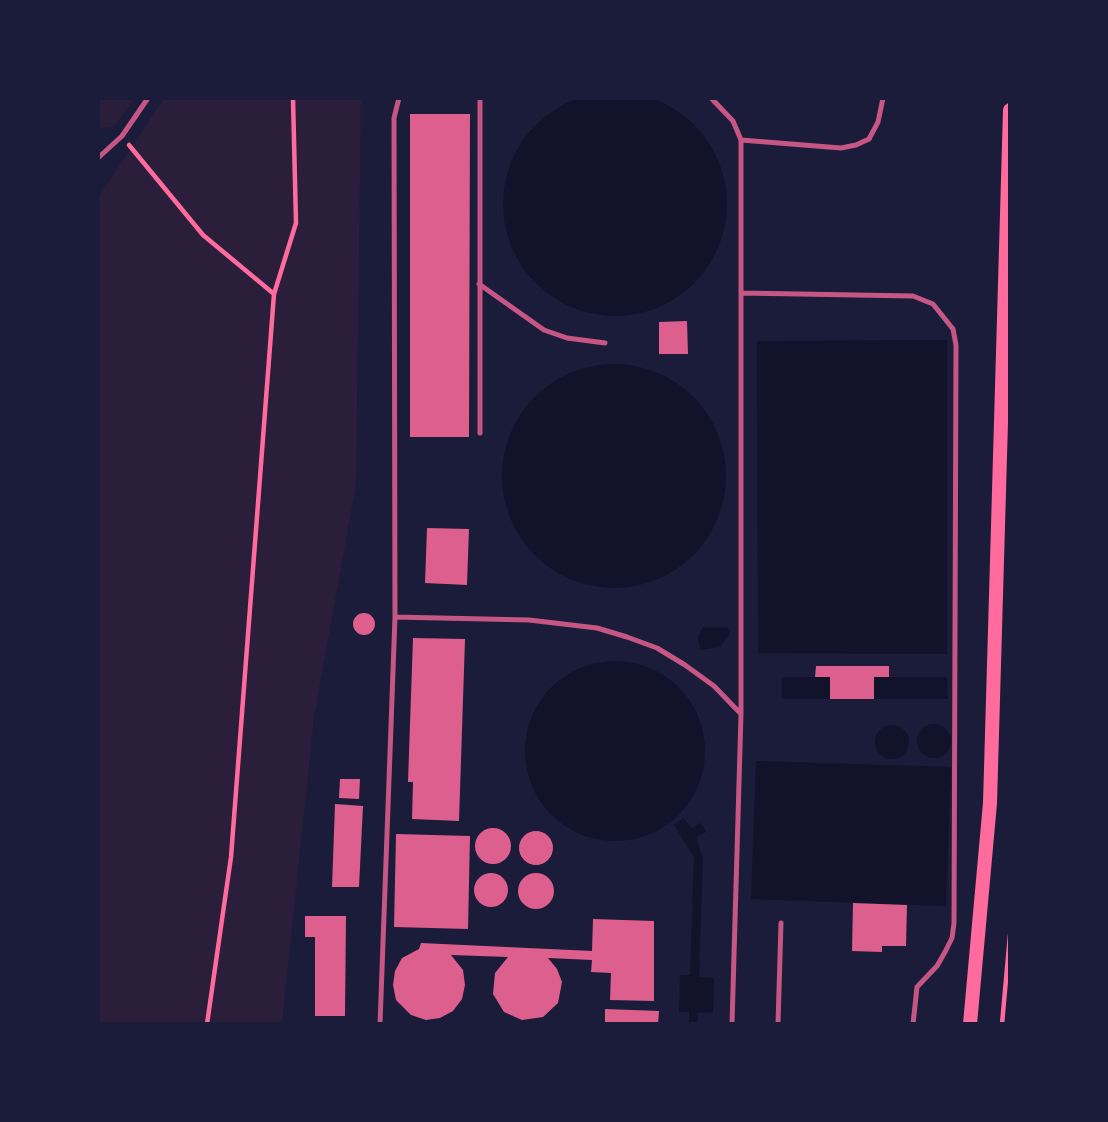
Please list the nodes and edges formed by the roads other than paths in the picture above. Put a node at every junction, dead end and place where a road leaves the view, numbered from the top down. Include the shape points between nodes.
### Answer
1 (148, 98) edge
2 (399, 98) edge
3 (480, 98) edge
4 (711, 98) edge
5 (883, 98) edge
6 (1010, 110) edge
7 (741, 140) junction
8 (98, 158) edge
9 (479, 284) junction
10 (741, 293) junction
11 (605, 342) dead end
12 (480, 433) dead end
13 (395, 617) junction
14 (741, 714) junction
15 (781, 923) dead end
16 (380, 1024) edge
17 (732, 1024) edge
18 (778, 1024) edge
19 (913, 1024) edge
20 (970, 1024) edge

1 - 8 lane via 122,136
2 - 13 lane via 394,118
3 - 9 lane
4 - 7 lane via 733,121
5 - 7 lane via 869,139 856,145 841,148
6 - 20 main road via 990,803
7 - 10 lane
9 - 11 lane via 544,330
9 - 12 lane
10 - 14 lane
10 - 19 lane via 913,296 933,304 953,329 954,923 952,938 937,966 917,986
13 - 14 lane via 529,620 627,636 685,665
13 - 16 lane
14 - 17 lane
15 - 18 lane

